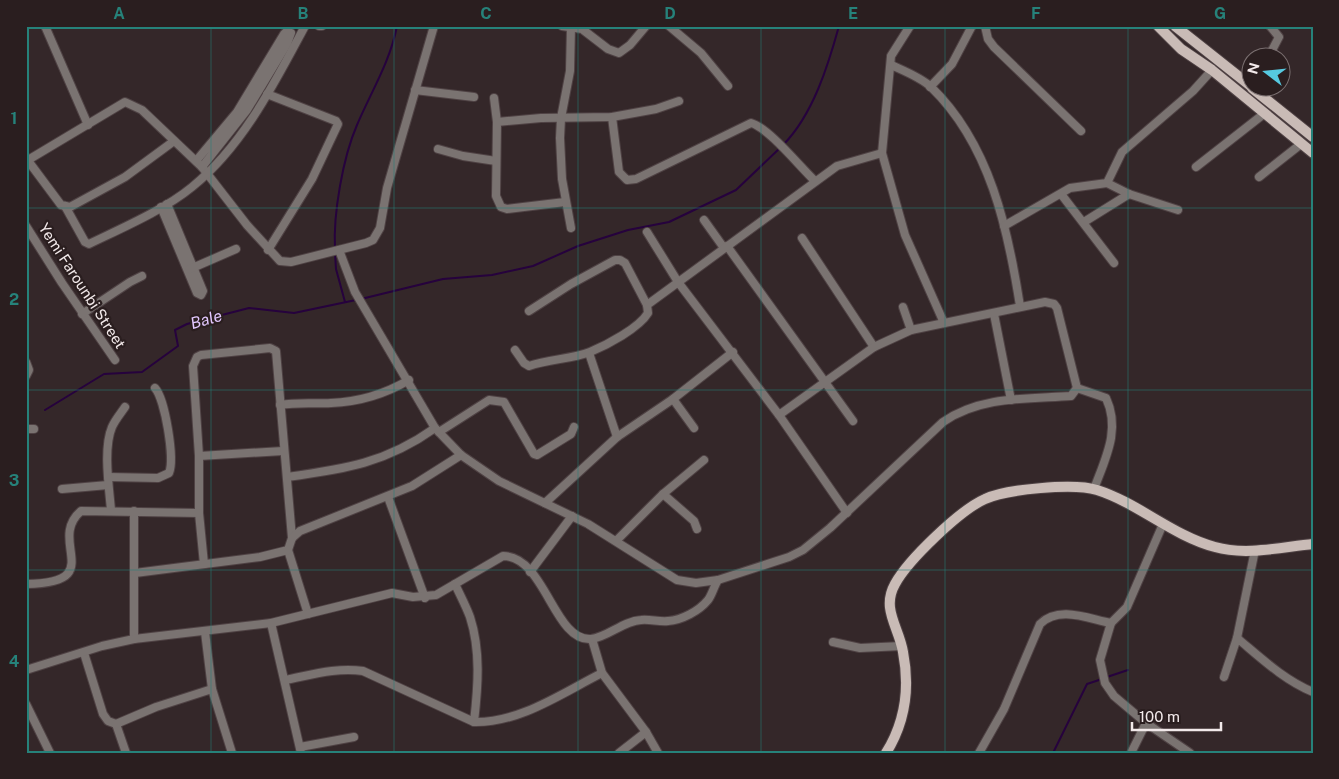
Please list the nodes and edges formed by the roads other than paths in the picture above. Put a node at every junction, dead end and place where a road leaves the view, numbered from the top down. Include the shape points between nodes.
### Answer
1 (45, 26) edge
2 (305, 26) edge
3 (434, 26) edge
4 (646, 26) edge
5 (669, 26) edge
6 (910, 26) edge
7 (972, 26) edge
8 (985, 26) edge
9 (1158, 26) edge
10 (1175, 26) edge
11 (1270, 26) edge
12 (568, 27) edge
13 (1273, 48) edge
14 (891, 65) junction
15 (1212, 70) junction
16 (1242, 78) edge
17 (728, 86) dead end
18 (930, 87) junction
19 (415, 90) junction
20 (267, 94) junction
21 (474, 97) dead end
22 (494, 98) dead end
23 (1266, 98) edge
24 (679, 102) dead end
25 (1265, 113) junction
26 (612, 117) junction
27 (560, 118) junction
28 (496, 122) junction
29 (1295, 122) junction
30 (88, 125) junction
31 (1081, 131) dead end
32 (1288, 131) junction
33 (1313, 137) edge
34 (174, 141) junction
35 (1301, 144) junction
36 (438, 149) dead end
37 (882, 153) junction
38 (1313, 153) edge
39 (27, 159) edge
40 (496, 161) junction
41 (199, 164) junction
42 (1196, 167) dead end
43 (208, 173) junction
44 (1259, 177) dead end
45 (815, 181) junction
46 (1107, 183) junction
47 (1061, 194) junction
48 (1129, 194) junction
49 (566, 202) junction
50 (164, 205) junction
51 (65, 206) junction
52 (1178, 210) dead end
53 (704, 220) dead end
54 (1084, 222) junction
55 (26, 226) edge
56 (1004, 226) junction
57 (570, 228) dead end
58 (647, 232) dead end
59 (802, 238) dead end
60 (725, 247) junction
61 (236, 249) dead end
62 (268, 250) junction
63 (333, 251) junction
64 (1114, 263) dead end
65 (142, 276) dead end
66 (678, 282) junction
67 (647, 305) junction
68 (1020, 306) junction
69 (903, 307) dead end
70 (528, 311) dead end
71 (82, 314) junction
72 (994, 314) junction
73 (944, 323) junction
74 (910, 330) junction
75 (874, 347) junction
76 (515, 350) dead end
77 (733, 352) junction
78 (589, 353) junction
79 (115, 360) dead end
80 (26, 362) edge
81 (26, 376) edge
82 (408, 380) junction
83 (825, 383) junction
84 (155, 388) dead end
85 (1077, 388) junction
86 (673, 398) junction
87 (1011, 400) junction
88 (280, 405) junction
89 (125, 407) dead end
90 (779, 415) junction
91 (853, 421) dead end
92 (574, 427) dead end
93 (694, 428) dead end
94 (437, 430) junction
95 (616, 437) junction
96 (283, 451) junction
97 (461, 455) junction
98 (199, 456) junction
99 (704, 460) dead end
100 (287, 477) junction
101 (108, 481) junction
102 (62, 489) dead end
103 (1094, 489) junction
104 (663, 494) junction
105 (388, 497) junction
106 (545, 503) junction
107 (111, 510) junction
108 (134, 511) junction
109 (199, 513) junction
110 (847, 513) junction
111 (572, 516) junction
112 (1163, 524) junction
113 (697, 529) dead end
114 (292, 538) junction
115 (616, 541) junction
116 (1313, 544) edge
117 (288, 550) junction
118 (1255, 550) junction
119 (204, 564) junction
120 (530, 572) junction
121 (134, 573) junction
122 (718, 580) junction
123 (26, 584) edge
124 (455, 584) junction
125 (425, 598) junction
126 (308, 614) junction
127 (271, 624) junction
128 (1111, 624) junction
129 (205, 632) junction
130 (1237, 638) junction
131 (134, 639) junction
132 (592, 639) junction
133 (833, 642) dead end
134 (902, 646) junction
135 (84, 653) junction
136 (26, 670) edge
137 (602, 673) junction
138 (1224, 677) dead end
139 (285, 680) junction
140 (212, 689) junction
141 (1313, 692) edge
142 (26, 704) edge
143 (474, 722) junction
144 (1146, 723) junction
145 (116, 724) junction
146 (646, 732) junction
147 (354, 737) dead end
148 (301, 750) edge
149 (50, 753) edge
150 (126, 753) edge
151 (232, 753) edge
152 (619, 753) edge
153 (658, 753) edge
154 (886, 753) edge
155 (979, 753) edge
156 (1131, 753) edge
157 (1190, 753) edge

1 - 30 street
2 - 20 street
3 - 19 street
4 - 12 street via 619,53 608,49 582,29
5 - 17 street via 701,53
6 - 14 street via 893,52
7 - 18 street via 952,64
8 - 31 street via 994,47
9 - 15 main road via 1181,49
10 - 16 main road
11 - 13 street via 1279,37
12 - 27 street via 569,80
14 - 18 street
14 - 37 street
15 - 25 main road
15 - 46 street via 1193,91 1122,152
18 - 56 street via 976,147
19 - 21 street
19 - 63 street via 386,188 378,234 366,243
20 - 43 street via 247,126
20 - 62 street via 336,120 338,124 312,179
22 - 28 street
23 - 29 main road
24 - 26 street
25 - 32 main road
25 - 42 street
26 - 27 street
26 - 45 street via 619,172 628,180 636,179 748,123 759,126
27 - 28 street
27 - 49 street
28 - 40 street
29 - 32 main road
29 - 33 main road
30 - 34 street via 125,102 142,110
30 - 39 street
32 - 35 main road
34 - 41 street
34 - 51 street via 125,177 74,206
35 - 38 main road
35 - 44 street
36 - 40 street
37 - 45 street via 846,162
37 - 73 street via 905,235
39 - 51 street via 58,202
40 - 49 street via 496,196 502,207
41 - 41 street via 248,110 291,33 284,34 237,112
41 - 43 street
43 - 50 street
43 - 62 street
45 - 60 street
46 - 47 street via 1070,188
46 - 48 street
47 - 54 street
47 - 56 street
48 - 52 street
48 - 54 street
49 - 57 street
50 - 51 street via 87,244
50 - 61 street via 190,268
53 - 60 street
54 - 64 street
55 - 71 street, Yemi Farounbi Street
56 - 68 street
58 - 66 street
59 - 75 street
60 - 66 street
60 - 83 street
62 - 63 street via 280,261 291,262
63 - 82 street
65 - 71 street
66 - 67 street
66 - 77 street
67 - 70 street via 624,263 615,260
67 - 78 street via 648,313 632,329
68 - 72 street
68 - 85 street via 1045,302 1057,308
69 - 74 street
71 - 79 street, Yemi Farounbi Street
72 - 73 street
72 - 87 street
73 - 74 street
74 - 75 street
75 - 83 street
76 - 78 street via 529,366
77 - 86 street
77 - 90 street
78 - 95 street
80 - 81 street via 29,370
82 - 88 street via 385,392 362,398
82 - 94 street
83 - 90 street
83 - 91 street
84 - 101 street via 161,398 172,462 169,473 158,478
85 - 87 street via 1072,396
85 - 103 street via 1106,398 1112,415 1111,442
86 - 93 street
86 - 95 street
87 - 110 street via 984,403 950,417
88 - 96 street
88 - 98 street via 276,351 272,348 197,357 193,366
89 - 101 street via 113,424 109,438
90 - 110 street
92 - 94 street via 571,434 534,454 504,402 489,400
94 - 97 street
94 - 100 street via 362,464
95 - 106 street
96 - 98 street
96 - 100 street
97 - 105 street via 430,476
97 - 106 street via 499,481
98 - 109 street
99 - 104 street
100 - 114 street
101 - 102 street
101 - 107 street
103 - 112 main road
103 - 134 main road via 1041,488 1002,493 980,501 968,510 915,558 893,586 890,614
104 - 113 street via 694,521
104 - 115 street
105 - 114 street via 321,521
105 - 125 street
106 - 111 street
107 - 108 street
107 - 123 street via 81,510 74,518 70,533 71,567 66,577 50,584
108 - 109 street
108 - 121 street
109 - 119 street
110 - 122 street via 803,550
111 - 115 street
111 - 120 street
112 - 118 main road via 1215,547
112 - 128 street via 1128,607
114 - 117 street
115 - 122 street via 677,580 696,583
116 - 118 main road
117 - 119 street
117 - 126 street
118 - 130 street
119 - 121 street
120 - 124 street via 513,558 503,556
120 - 132 street via 568,628 578,636
121 - 131 street
122 - 132 street via 708,600 690,614 666,622 651,619 632,621
124 - 125 street
124 - 143 street via 470,616 478,666
125 - 126 street via 392,592
126 - 127 street
127 - 129 street
127 - 139 street
128 - 144 street via 1100,660 1105,682 1114,696
128 - 155 street via 1066,614 1051,616 1040,624 1004,709
129 - 131 street
129 - 140 street
130 - 138 street
130 - 141 street via 1280,674
131 - 135 street
132 - 137 street
133 - 134 street via 860,648
134 - 154 main road via 906,702 899,730
135 - 136 street
135 - 145 street via 103,714
137 - 143 street via 511,718
137 - 146 street
139 - 143 street via 335,670 363,671
139 - 148 street
140 - 145 street
140 - 151 street
142 - 149 street
144 - 156 street
144 - 157 street
145 - 150 street
146 - 152 street
146 - 153 street
147 - 148 street

